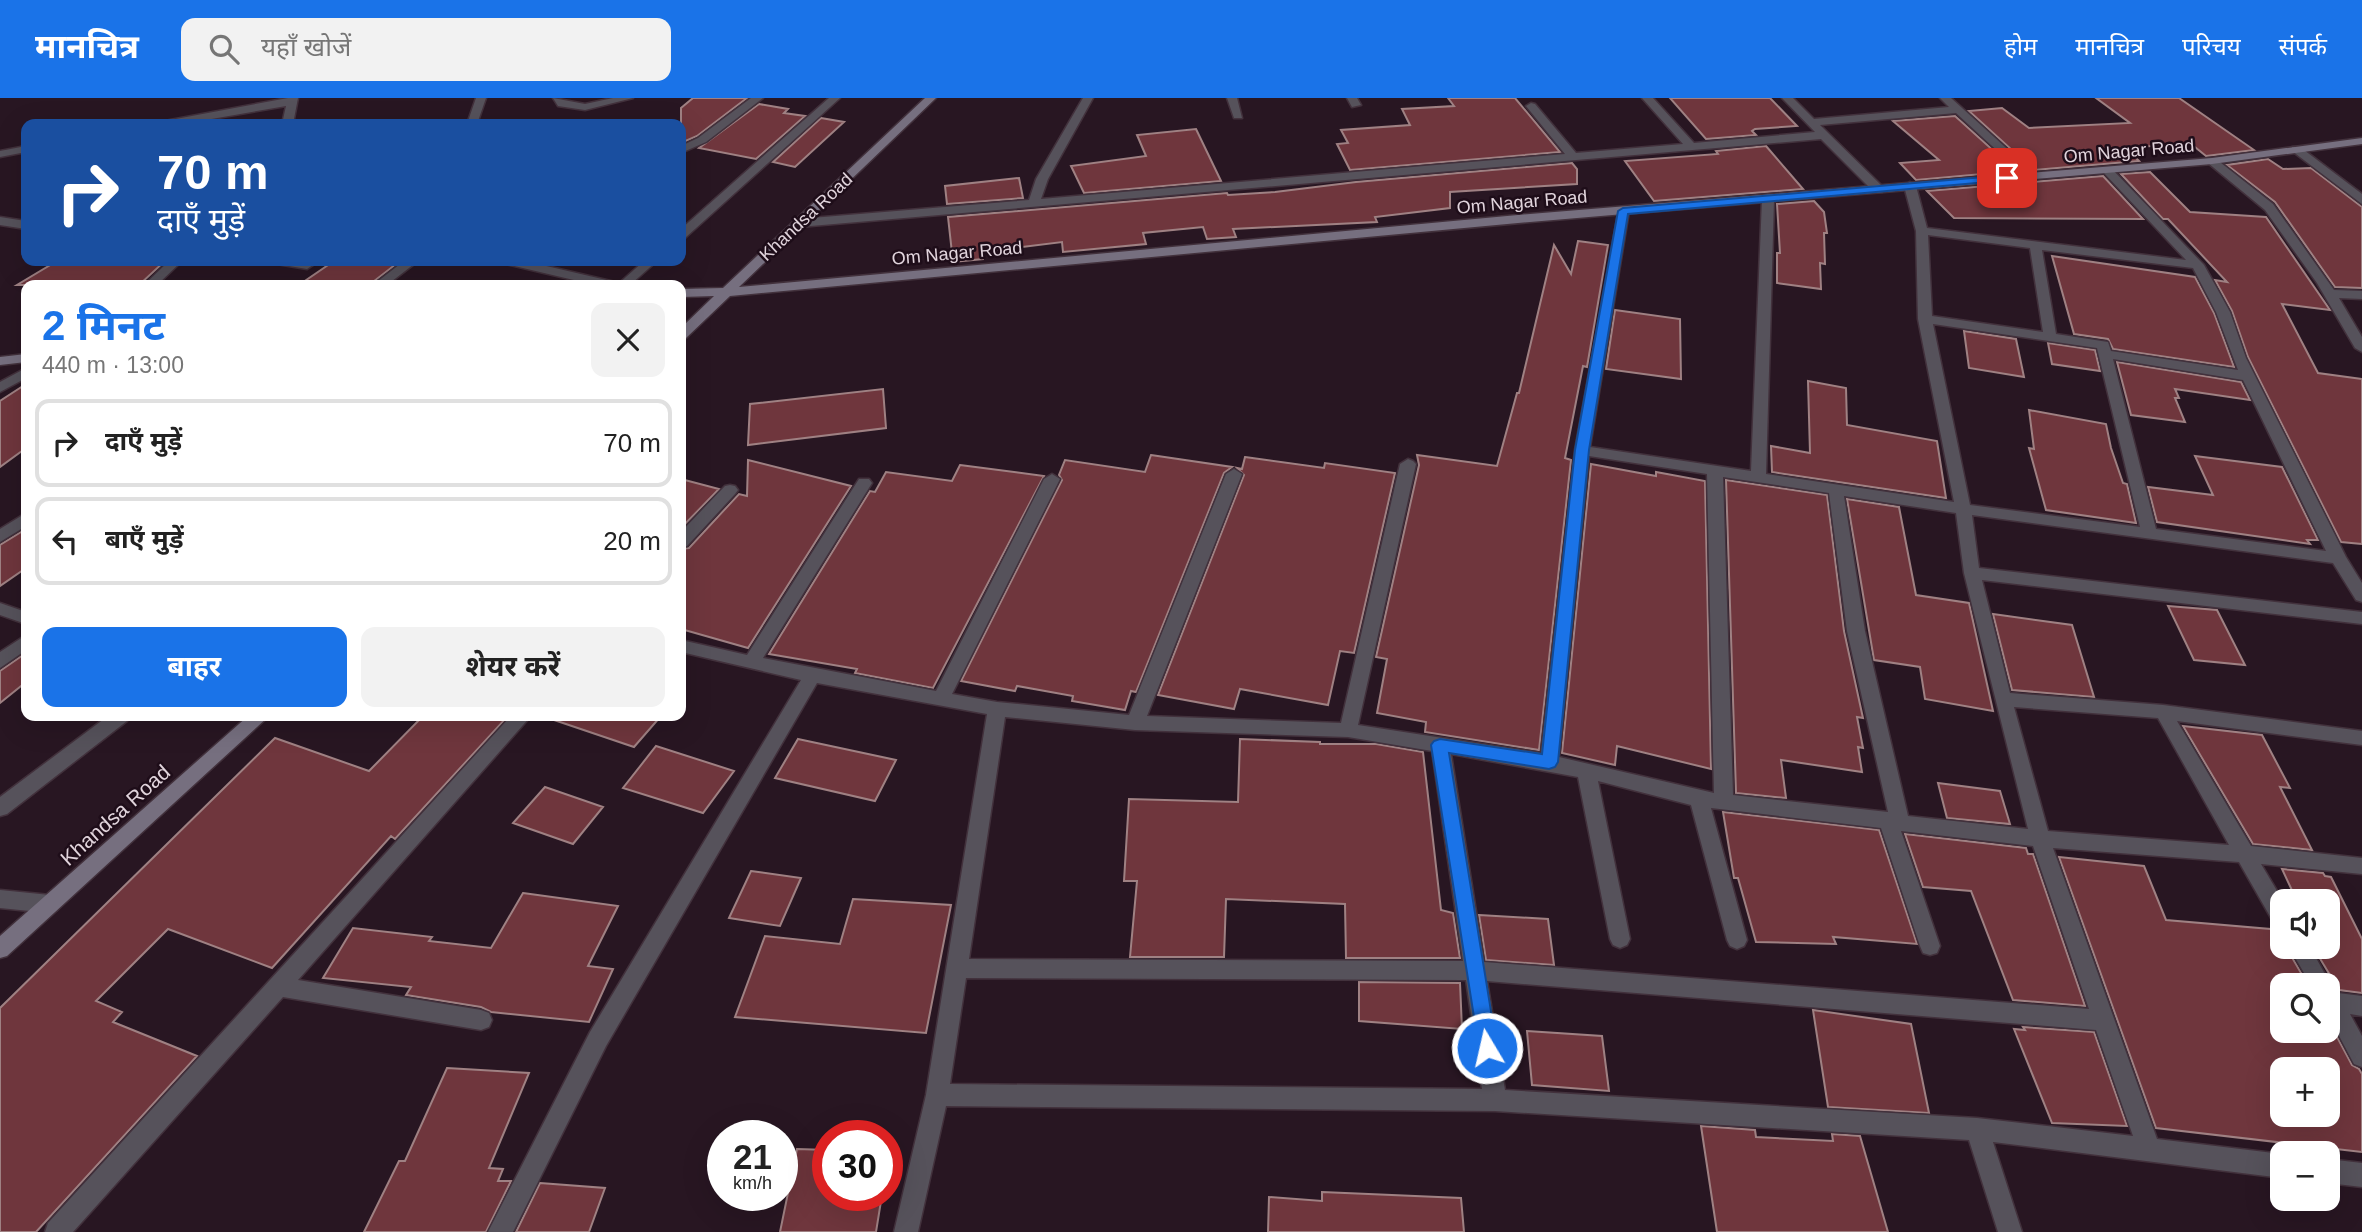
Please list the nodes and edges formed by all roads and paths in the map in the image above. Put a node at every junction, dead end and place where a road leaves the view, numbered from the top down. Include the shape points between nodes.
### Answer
1 (481, 98) edge
2 (558, 98) edge
3 (628, 98) edge
4 (758, 98) edge
5 (835, 98) edge
6 (932, 98) edge
7 (1088, 98) edge
8 (1232, 98) edge
9 (1647, 98) edge
10 (1787, 98) edge
11 (1945, 98) edge
12 (293, 100) edge
13 (1531, 106) dead end
14 (1958, 110) junction
15 (1238, 116) dead end
16 (216, 119) edge
17 (289, 119) edge
18 (474, 119) edge
19 (1812, 122) junction
20 (1825, 135) junction
21 (2362, 141) edge
22 (1692, 147) junction
23 (686, 148) edge
24 (2297, 149) junction
25 (21, 150) edge
26 (0, 154) edge
27 (1573, 156) junction
28 (2212, 161) junction
29 (2108, 170) junction
30 (2031, 176) junction
31 (1910, 186) junction
32 (1878, 189) junction
33 (1768, 200) junction
34 (2362, 201) edge
35 (1034, 203) junction
36 (1623, 211) junction
37 (0, 221) edge
38 (799, 223) junction
39 (21, 224) edge
40 (1922, 230) junction
41 (686, 231) edge
42 (2035, 243) junction
43 (2198, 265) junction
44 (171, 266) edge
45 (405, 266) edge
46 (531, 266) edge
47 (646, 266) edge
48 (155, 280) edge
49 (387, 280) edge
50 (589, 280) edge
51 (630, 280) edge
52 (726, 292) junction
53 (686, 293) edge
54 (2330, 293) junction
55 (2362, 295) edge
56 (1925, 319) junction
57 (686, 330) edge
58 (2050, 336) junction
59 (2362, 348) edge
60 (2107, 354) junction
61 (21, 358) edge
62 (0, 360) edge
63 (21, 375) edge
64 (2247, 376) junction
65 (0, 388) edge
66 (1582, 450) junction
67 (1408, 464) dead end
68 (1715, 471) junction
69 (1234, 474) dead end
70 (1052, 479) dead end
71 (1758, 479) junction
72 (864, 483) dead end
73 (730, 490) dead end
74 (1836, 491) junction
75 (1963, 509) junction
76 (21, 522) edge
77 (2149, 533) junction
78 (0, 537) edge
79 (686, 537) edge
80 (2338, 558) junction
81 (1972, 573) junction
82 (2362, 596) edge
83 (0, 609) edge
84 (21, 616) edge
85 (2362, 618) edge
86 (21, 645) edge
87 (686, 647) edge
88 (0, 662) edge
89 (751, 663) junction
90 (812, 676) junction
91 (941, 698) junction
92 (2003, 699) junction
93 (997, 709) junction
94 (2163, 712) junction
95 (114, 721) edge
96 (254, 721) edge
97 (518, 721) edge
98 (1135, 723) junction
99 (1348, 730) junction
100 (2362, 738) edge
101 (1440, 745) junction
102 (1549, 762) junction
103 (1586, 771) junction
104 (1699, 799) junction
105 (1724, 801) junction
106 (0, 808) edge
107 (1894, 821) junction
108 (2040, 839) junction
109 (2243, 854) junction
110 (2362, 866) edge
111 (0, 899) edge
112 (2270, 899) edge
113 (50, 904) junction
114 (1620, 939) dead end
115 (1737, 940) dead end
116 (1930, 946) dead end
117 (0, 949) edge
118 (957, 968) junction
119 (1475, 971) junction
120 (281, 986) junction
121 (2340, 998) edge
122 (2362, 1006) edge
123 (2340, 1017) edge
124 (481, 1020) dead end
125 (2103, 1020) junction
126 (2362, 1057) edge
127 (937, 1095) junction
128 (1495, 1100) junction
129 (1978, 1129) junction
130 (2150, 1151) junction
131 (2270, 1165) edge
132 (2340, 1172) edge
133 (2362, 1175) edge
134 (57, 1232) edge
135 (500, 1232) edge
136 (906, 1232) edge
137 (2010, 1232) edge

1 - 18 street
2 - 3 street via 562,104 585,107
4 - 23 street
5 - 41 street
6 - 38 street, Khandsa Road
7 - 35 street via 1042,179
8 - 15 street
9 - 22 street
10 - 19 street
11 - 14 street
12 - 16 street
12 - 17 street
13 - 27 street
14 - 19 street
14 - 30 street
19 - 20 street
20 - 22 street
20 - 32 street
21 - 24 street, Om Nagar Road
22 - 27 street
24 - 28 street, Om Nagar Road
24 - 34 street
25 - 26 street
27 - 35 street
28 - 29 street, Om Nagar Road
28 - 54 street via 2269,208
29 - 30 street, Om Nagar Road
29 - 43 street
30 - 31 street, Om Nagar Road
31 - 32 street, Om Nagar Road
31 - 40 street
32 - 33 street, Om Nagar Road
33 - 36 street, Om Nagar Road
33 - 71 street
35 - 38 street
36 - 52 street, Om Nagar Road
36 - 66 street
37 - 39 street
38 - 52 street, Khandsa Road
40 - 42 street
40 - 56 street
42 - 43 street
42 - 58 street
43 - 64 street via 2223,312
44 - 48 street
45 - 49 street
46 - 50 street
47 - 51 street
52 - 53 street, Om Nagar Road
52 - 57 street, Khandsa Road
54 - 55 street
54 - 59 street
56 - 58 street
56 - 75 street
58 - 60 street via 2100,343
60 - 64 street
60 - 77 street
61 - 62 street
63 - 65 street
64 - 80 street
66 - 68 street
66 - 102 street
67 - 99 street
68 - 71 street
68 - 105 street
69 - 98 street
70 - 91 street
71 - 74 street
72 - 89 street
73 - 79 street
74 - 75 street
74 - 107 street via 1856,631
75 - 77 street
75 - 81 street
76 - 78 street
77 - 80 street
80 - 82 street
81 - 85 street
81 - 92 street
83 - 84 street
86 - 88 street
87 - 89 street
89 - 90 street
90 - 91 street
90 - 135 street via 598,1039
91 - 93 street
92 - 94 street
92 - 108 street
93 - 98 street
93 - 118 street
94 - 100 street
94 - 109 street
95 - 106 street
96 - 113 street, Khandsa Road
97 - 120 street
98 - 99 street
99 - 101 street
101 - 102 street
101 - 119 street
102 - 103 street
103 - 104 street
103 - 114 street
104 - 105 street
104 - 115 street
105 - 107 street
107 - 108 street
107 - 116 street
108 - 109 street
108 - 125 street
109 - 110 street
109 - 112 street
111 - 113 street
113 - 117 street, Khandsa Road
118 - 119 street
118 - 127 street
119 - 125 street
119 - 128 street
120 - 124 street
120 - 134 street
121 - 122 street
123 - 126 street
125 - 130 street
127 - 128 street
127 - 136 street
128 - 129 street
129 - 130 street
129 - 137 street
130 - 131 street
132 - 133 street

